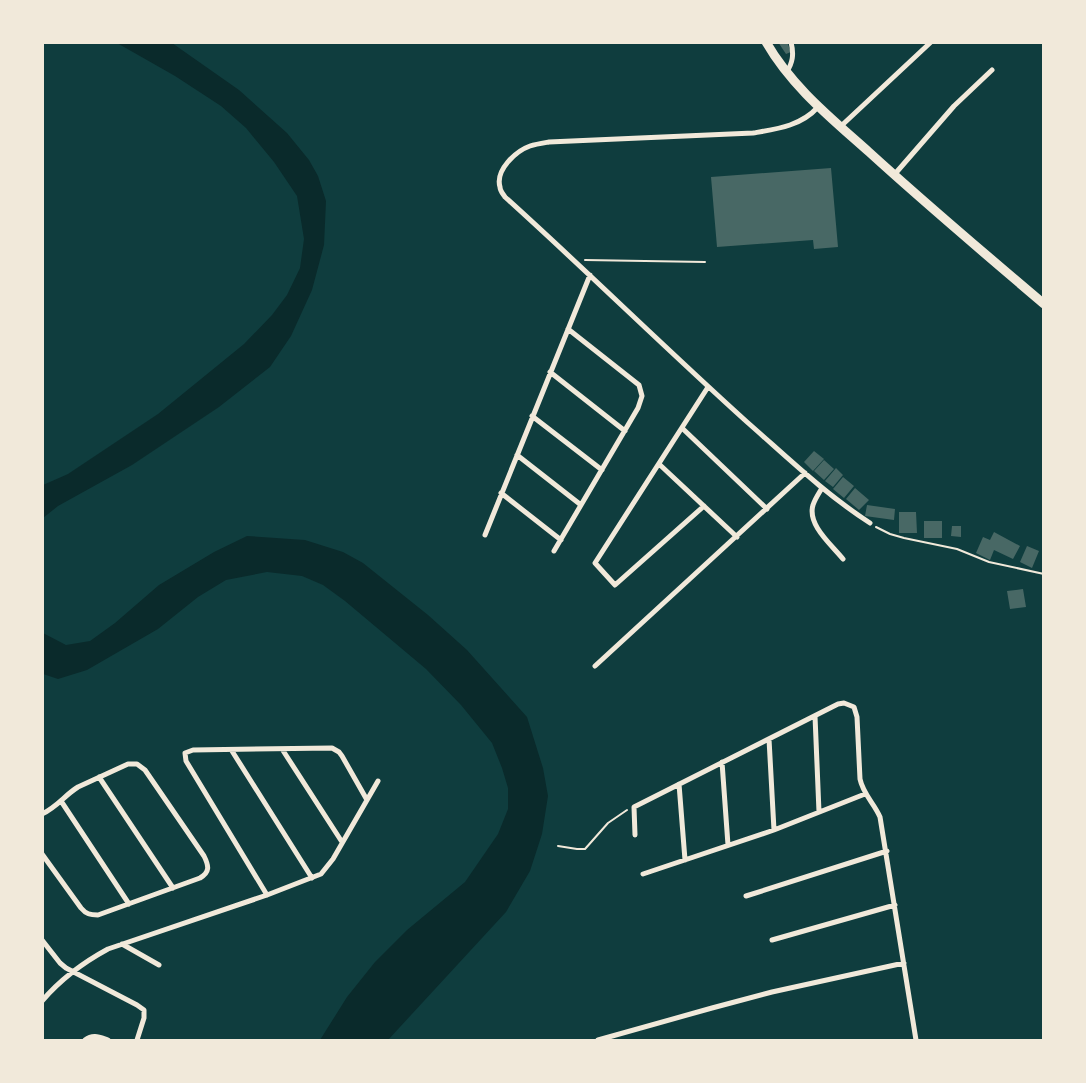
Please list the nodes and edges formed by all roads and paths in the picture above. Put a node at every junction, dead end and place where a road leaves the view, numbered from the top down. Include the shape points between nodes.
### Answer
1 (766, 42) edge
2 (791, 42) edge
3 (931, 42) edge
4 (992, 70) dead end
5 (786, 73) junction
6 (818, 107) junction
7 (840, 127) junction
8 (894, 175) junction
9 (582, 260) dead end
10 (705, 262) dead end
11 (590, 275) junction
12 (1044, 304) edge
13 (568, 329) junction
14 (550, 372) junction
15 (708, 387) junction
16 (532, 416) junction
17 (682, 428) junction
18 (625, 431) junction
19 (517, 455) junction
20 (659, 464) junction
21 (602, 470) junction
22 (805, 473) junction
23 (822, 488) junction
24 (501, 493) junction
25 (581, 505) junction
26 (704, 506) junction
27 (767, 509) junction
28 (870, 523) joint
29 (485, 535) dead end
30 (737, 537) junction
31 (561, 540) junction
32 (554, 551) dead end
33 (843, 558) dead end
34 (1044, 574) edge
35 (595, 666) dead end
36 (815, 716) junction
37 (769, 739) junction
38 (282, 749) junction
39 (232, 750) junction
40 (722, 762) junction
41 (99, 777) junction
42 (378, 781) dead end
43 (679, 784) junction
44 (866, 794) junction
45 (367, 800) junction
46 (61, 801) junction
47 (634, 807) junction
48 (819, 812) junction
49 (42, 814) edge
50 (774, 830) junction
51 (635, 835) dead end
52 (342, 842) junction
53 (728, 845) junction
54 (558, 846) dead end
55 (887, 851) junction
56 (42, 854) edge
57 (685, 860) junction
58 (643, 874) dead end
59 (312, 878) junction
60 (172, 888) junction
61 (266, 895) junction
62 (746, 896) dead end
63 (129, 904) junction
64 (895, 905) junction
65 (42, 940) edge
66 (772, 940) dead end
67 (122, 944) junction
68 (904, 963) junction
69 (158, 965) dead end
70 (73, 972) junction
71 (42, 1002) edge
72 (85, 1040) edge
73 (108, 1040) edge
74 (137, 1040) edge
75 (598, 1040) edge
76 (916, 1040) edge

1 - 5 main road
2 - 5 street via 792,61
3 - 7 street
4 - 8 street via 954,106
5 - 6 main road
6 - 7 main road
6 - 11 street via 803,120 775,130 550,142 532,145 515,154 502,171 500,188
7 - 8 main road
8 - 12 main road
9 - 10 path
11 - 13 street
11 - 15 street
13 - 14 street
13 - 18 street via 639,385 640,404
14 - 16 street
14 - 18 street
15 - 17 street
15 - 22 street
16 - 19 street
16 - 21 street
17 - 20 street
17 - 27 street
18 - 21 street
19 - 24 street
19 - 25 street
20 - 26 street
20 - 26 street via 595,563 616,585
21 - 25 street
22 - 23 street
22 - 27 street
23 - 28 street
23 - 33 street via 812,513 821,534
24 - 29 street
24 - 31 street
25 - 31 street
26 - 30 street
27 - 30 street
28 - 34 path via 890,534
30 - 35 street
31 - 32 street
36 - 37 street
36 - 44 street via 844,703 854,708 861,787
36 - 48 street
37 - 40 street
37 - 50 street
38 - 39 street
38 - 45 street via 336,749
38 - 52 street
39 - 59 street
39 - 61 street via 192,750 185,754 186,761
40 - 43 street
40 - 53 street
41 - 46 street via 71,791
41 - 60 street
41 - 60 street via 128,764 141,766 204,856 208,871 204,875
42 - 45 street
43 - 47 street
43 - 57 street
44 - 48 street
44 - 55 street via 880,817
45 - 52 street
46 - 49 street
46 - 63 street
47 - 51 street
47 - 54 path via 608,823 585,849
48 - 50 street
50 - 53 street
52 - 59 street via 327,868
53 - 57 street
55 - 62 street
55 - 64 street
56 - 63 street via 88,914 98,915
57 - 58 street
59 - 61 street
60 - 63 street
61 - 67 street
64 - 66 street
64 - 68 street
65 - 70 street via 60,963
67 - 69 street
67 - 70 street
68 - 75 street via 764,994
68 - 76 street
70 - 71 street
70 - 74 street via 141,1007 145,1014
72 - 73 street via 95,1036

